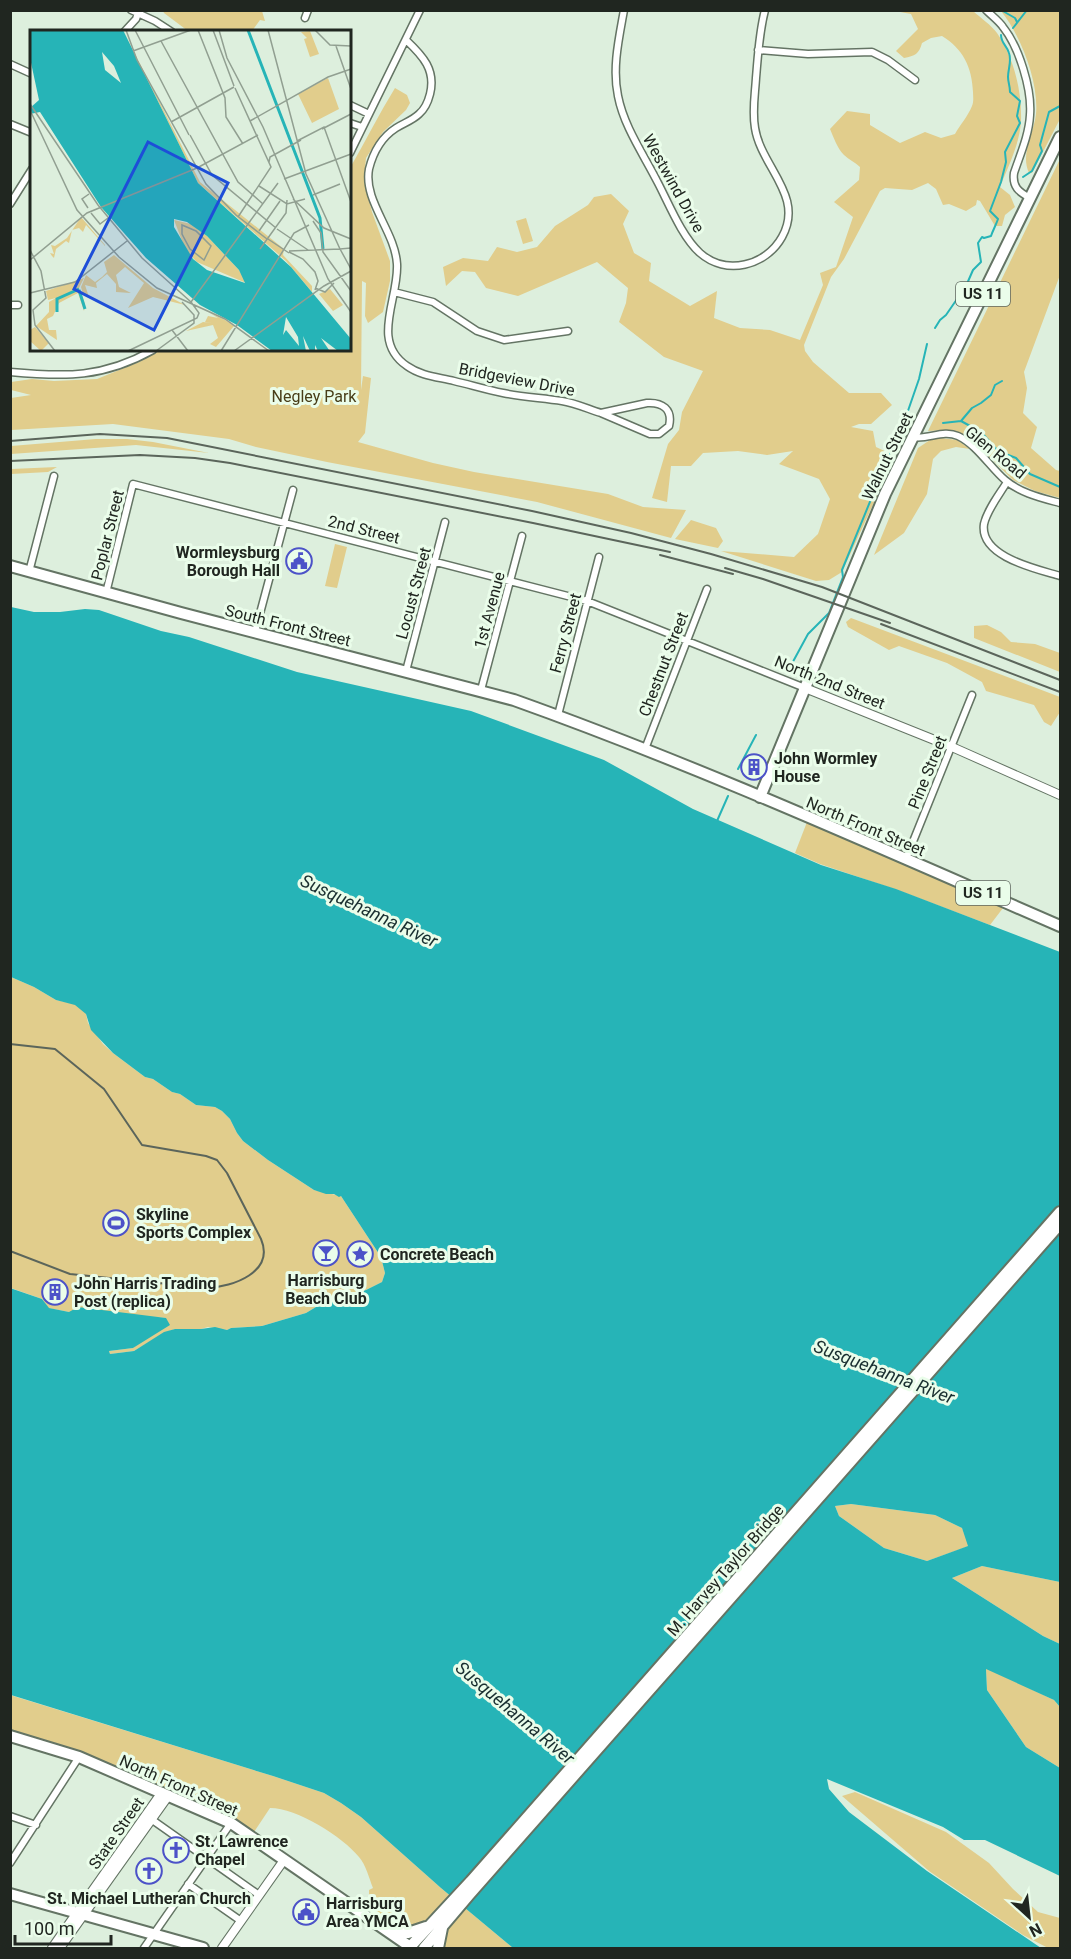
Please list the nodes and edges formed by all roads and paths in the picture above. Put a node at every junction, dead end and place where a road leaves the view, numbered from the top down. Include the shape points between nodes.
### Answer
1 (308, 10) edge
2 (420, 10) edge
3 (624, 10) edge
4 (765, 10) edge
5 (986, 10) edge
6 (136, 11) edge
7 (305, 18) dead end
8 (125, 30) edge
9 (169, 30) edge
10 (406, 40) junction
11 (758, 50) junction
12 (10, 64) edge
13 (30, 73) edge
14 (915, 80) dead end
15 (351, 105) edge
16 (369, 114) junction
17 (351, 123) edge
18 (10, 124) edge
19 (362, 128) junction
20 (30, 132) edge
21 (1060, 137) edge
22 (351, 151) edge
23 (30, 172) edge
24 (1030, 198) junction
25 (10, 204) edge
26 (394, 291) junction
27 (568, 331) dead end
28 (151, 351) edge
29 (10, 372) edge
30 (601, 413) junction
31 (913, 437) junction
32 (54, 476) dead end
33 (1006, 482) junction
34 (133, 484) joint
35 (293, 490) dead end
36 (1060, 503) edge
37 (445, 522) dead end
38 (285, 523) junction
39 (522, 536) dead end
40 (598, 557) dead end
41 (435, 561) junction
42 (10, 567) edge
43 (29, 572) junction
44 (1060, 576) edge
45 (511, 582) junction
46 (707, 589) dead end
47 (106, 593) junction
48 (587, 601) junction
49 (255, 632) junction
50 (687, 641) junction
51 (406, 671) junction
52 (805, 688) junction
53 (481, 690) junction
54 (972, 695) dead end
55 (558, 715) junction
56 (952, 747) junction
57 (645, 749) junction
58 (1060, 795) edge
59 (760, 797) junction
60 (906, 859) junction
61 (1060, 926) edge
62 (1060, 1212) edge
63 (1060, 1224) edge
64 (10, 1737) edge
65 (79, 1758) junction
66 (165, 1794) junction
67 (10, 1816) edge
68 (151, 1819) junction
69 (231, 1823) junction
70 (36, 1825) junction
71 (206, 1859) junction
72 (284, 1860) junction
73 (10, 1863) edge
74 (188, 1884) junction
75 (10, 1894) edge
76 (259, 1895) junction
77 (449, 1911) junction
78 (81, 1914) junction
79 (241, 1921) junction
80 (439, 1922) junction
81 (385, 1930) junction
82 (153, 1935) junction
83 (64, 1947) edge
84 (52, 1948) edge
85 (144, 1948) edge
86 (203, 1948) edge
87 (222, 1948) edge
88 (410, 1948) edge
89 (424, 1948) edge
90 (438, 1948) edge

1 - 7 street
2 - 10 street
3 - 11 street, Westwind Drive via 615,72 624,117 694,246 707,258 731,266 765,257 782,238 789,221 787,198 755,130
4 - 11 street, Westwind Drive
5 - 24 street via 1012,41 1029,90 1030,121 1013,182
6 - 8 street
6 - 9 street
10 - 16 street
10 - 26 street, Bridgeview Drive via 432,73 429,99 422,112 384,139 375,152 369,174 372,196 393,245 397,265
11 - 14 street via 808,54 872,52
12 - 13 street
15 - 16 street
16 - 19 street
17 - 19 street
18 - 20 street
19 - 22 street
21 - 24 main road, Walnut Street / US 11
23 - 25 street
24 - 31 main road, Walnut Street / US 11
26 - 27 street via 433,302 477,331 504,340
26 - 30 street, Bridgeview Drive via 387,335 391,349 409,368 501,393 563,401
28 - 29 street via 97,372
30 - 30 street, Bridgeview Drive via 657,403 667,409 670,422 666,430 655,435
31 - 33 street, Glen Road via 958,436
31 - 52 main road, Walnut Street / US 11 via 869,530
32 - 43 street
33 - 36 street, Glen Road
33 - 44 street via 985,520 986,539 1006,557
34 - 38 street, 2nd Street
34 - 47 street, Poplar Street
35 - 38 street
37 - 41 street, Locust Street
38 - 41 street, 2nd Street
38 - 49 street
39 - 45 street, 1st Avenue
40 - 48 street, Ferry Street
41 - 45 street, 2nd Street
41 - 51 street, Locust Street
42 - 43 main road, South Front Street
43 - 47 main road, South Front Street
45 - 48 street, 2nd Street
45 - 53 street, 1st Avenue
46 - 50 street, Chestnut Street
47 - 49 main road, South Front Street
48 - 50 street, North 2nd Street
48 - 55 street, Ferry Street
49 - 51 main road, South Front Street
50 - 52 street, North 2nd Street
50 - 57 street, Chestnut Street
51 - 53 main road, South Front Street
52 - 56 street, North 2nd Street
52 - 59 main road, Walnut Street / US 11
53 - 55 main road, South Front Street
54 - 56 street, Pine Street
55 - 57 main road, North Front Street
56 - 58 street, North 2nd Street
56 - 60 street, Pine Street
57 - 59 main road, North Front Street
59 - 60 main road, North Front Street / US 11
60 - 61 main road, North Front Street / US 11
62 - 77 main road, M. Harvey Taylor Bridge
63 - 77 main road, M. Harvey Taylor Bridge
64 - 65 main road, North Front Street
65 - 66 main road, North Front Street
65 - 70 street
66 - 68 street, State Street
66 - 69 main road, North Front Street
66 - 78 street, State Street
67 - 70 street
68 - 71 street
68 - 78 street, State Street
69 - 71 street
69 - 72 main road, North Front Street
70 - 73 street
71 - 74 street
71 - 76 street
72 - 76 street
72 - 81 main road, North Front Street
74 - 79 street
74 - 82 street
75 - 78 main road
76 - 79 street
77 - 80 main road, M. Harvey Taylor Bridge
78 - 82 main road
78 - 83 street, State Street
78 - 84 street, State Street
79 - 87 street
80 - 81 main road via 412,1932
80 - 88 main road, M. Harvey Taylor Bridge
80 - 89 main road, M. Harvey Taylor Bridge
80 - 90 main road
81 - 88 main road, North Front Street
82 - 85 street
82 - 86 main road

